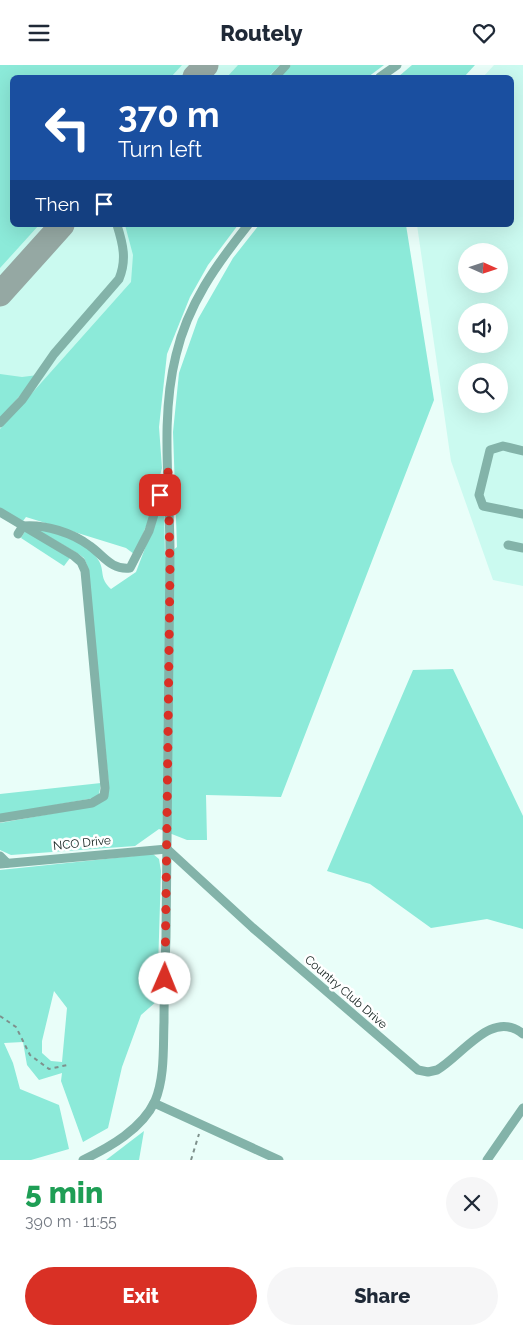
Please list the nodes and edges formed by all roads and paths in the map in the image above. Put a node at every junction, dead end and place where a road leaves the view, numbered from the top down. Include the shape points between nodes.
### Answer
1 (286, 65) edge
2 (396, 65) edge
3 (276, 75) edge
4 (383, 75) edge
5 (118, 227) edge
6 (246, 227) edge
7 (0, 423) edge
8 (523, 451) edge
9 (168, 468) junction
10 (0, 512) edge
11 (523, 514) edge
12 (20, 530) junction
13 (508, 545) dead end
14 (523, 549) edge
15 (81, 562) junction
16 (74, 569) dead end
17 (0, 818) edge
18 (167, 849) junction
19 (0, 856) edge
20 (4, 864) edge
21 (0, 1016) edge
22 (523, 1034) edge
23 (67, 1065) dead end
24 (154, 1103) junction
25 (523, 1108) edge
26 (202, 1125) junction
27 (83, 1160) edge
28 (191, 1160) edge
29 (278, 1160) edge
30 (487, 1160) edge

1 - 3 street
2 - 4 street
5 - 7 street via 125,254 119,279
6 - 9 street via 201,288 182,335 167,404
8 - 11 street via 503,446 490,450 479,495 483,506
9 - 12 street via 149,531 130,568 114,566 90,546 47,527
9 - 18 street
10 - 12 street
12 - 15 street
13 - 14 street
15 - 16 street
15 - 17 street via 88,600 104,796 92,803
18 - 20 street, NCO Drive
18 - 22 street, Country Club Drive via 260,934 418,1069 437,1070 489,1029 499,1025 510,1026
18 - 24 street via 162,1060 160,1085
19 - 20 street
21 - 23 path via 16,1027 30,1055 36,1060 49,1069
24 - 26 street
24 - 27 street via 129,1132
25 - 30 street
26 - 28 path
26 - 29 street

